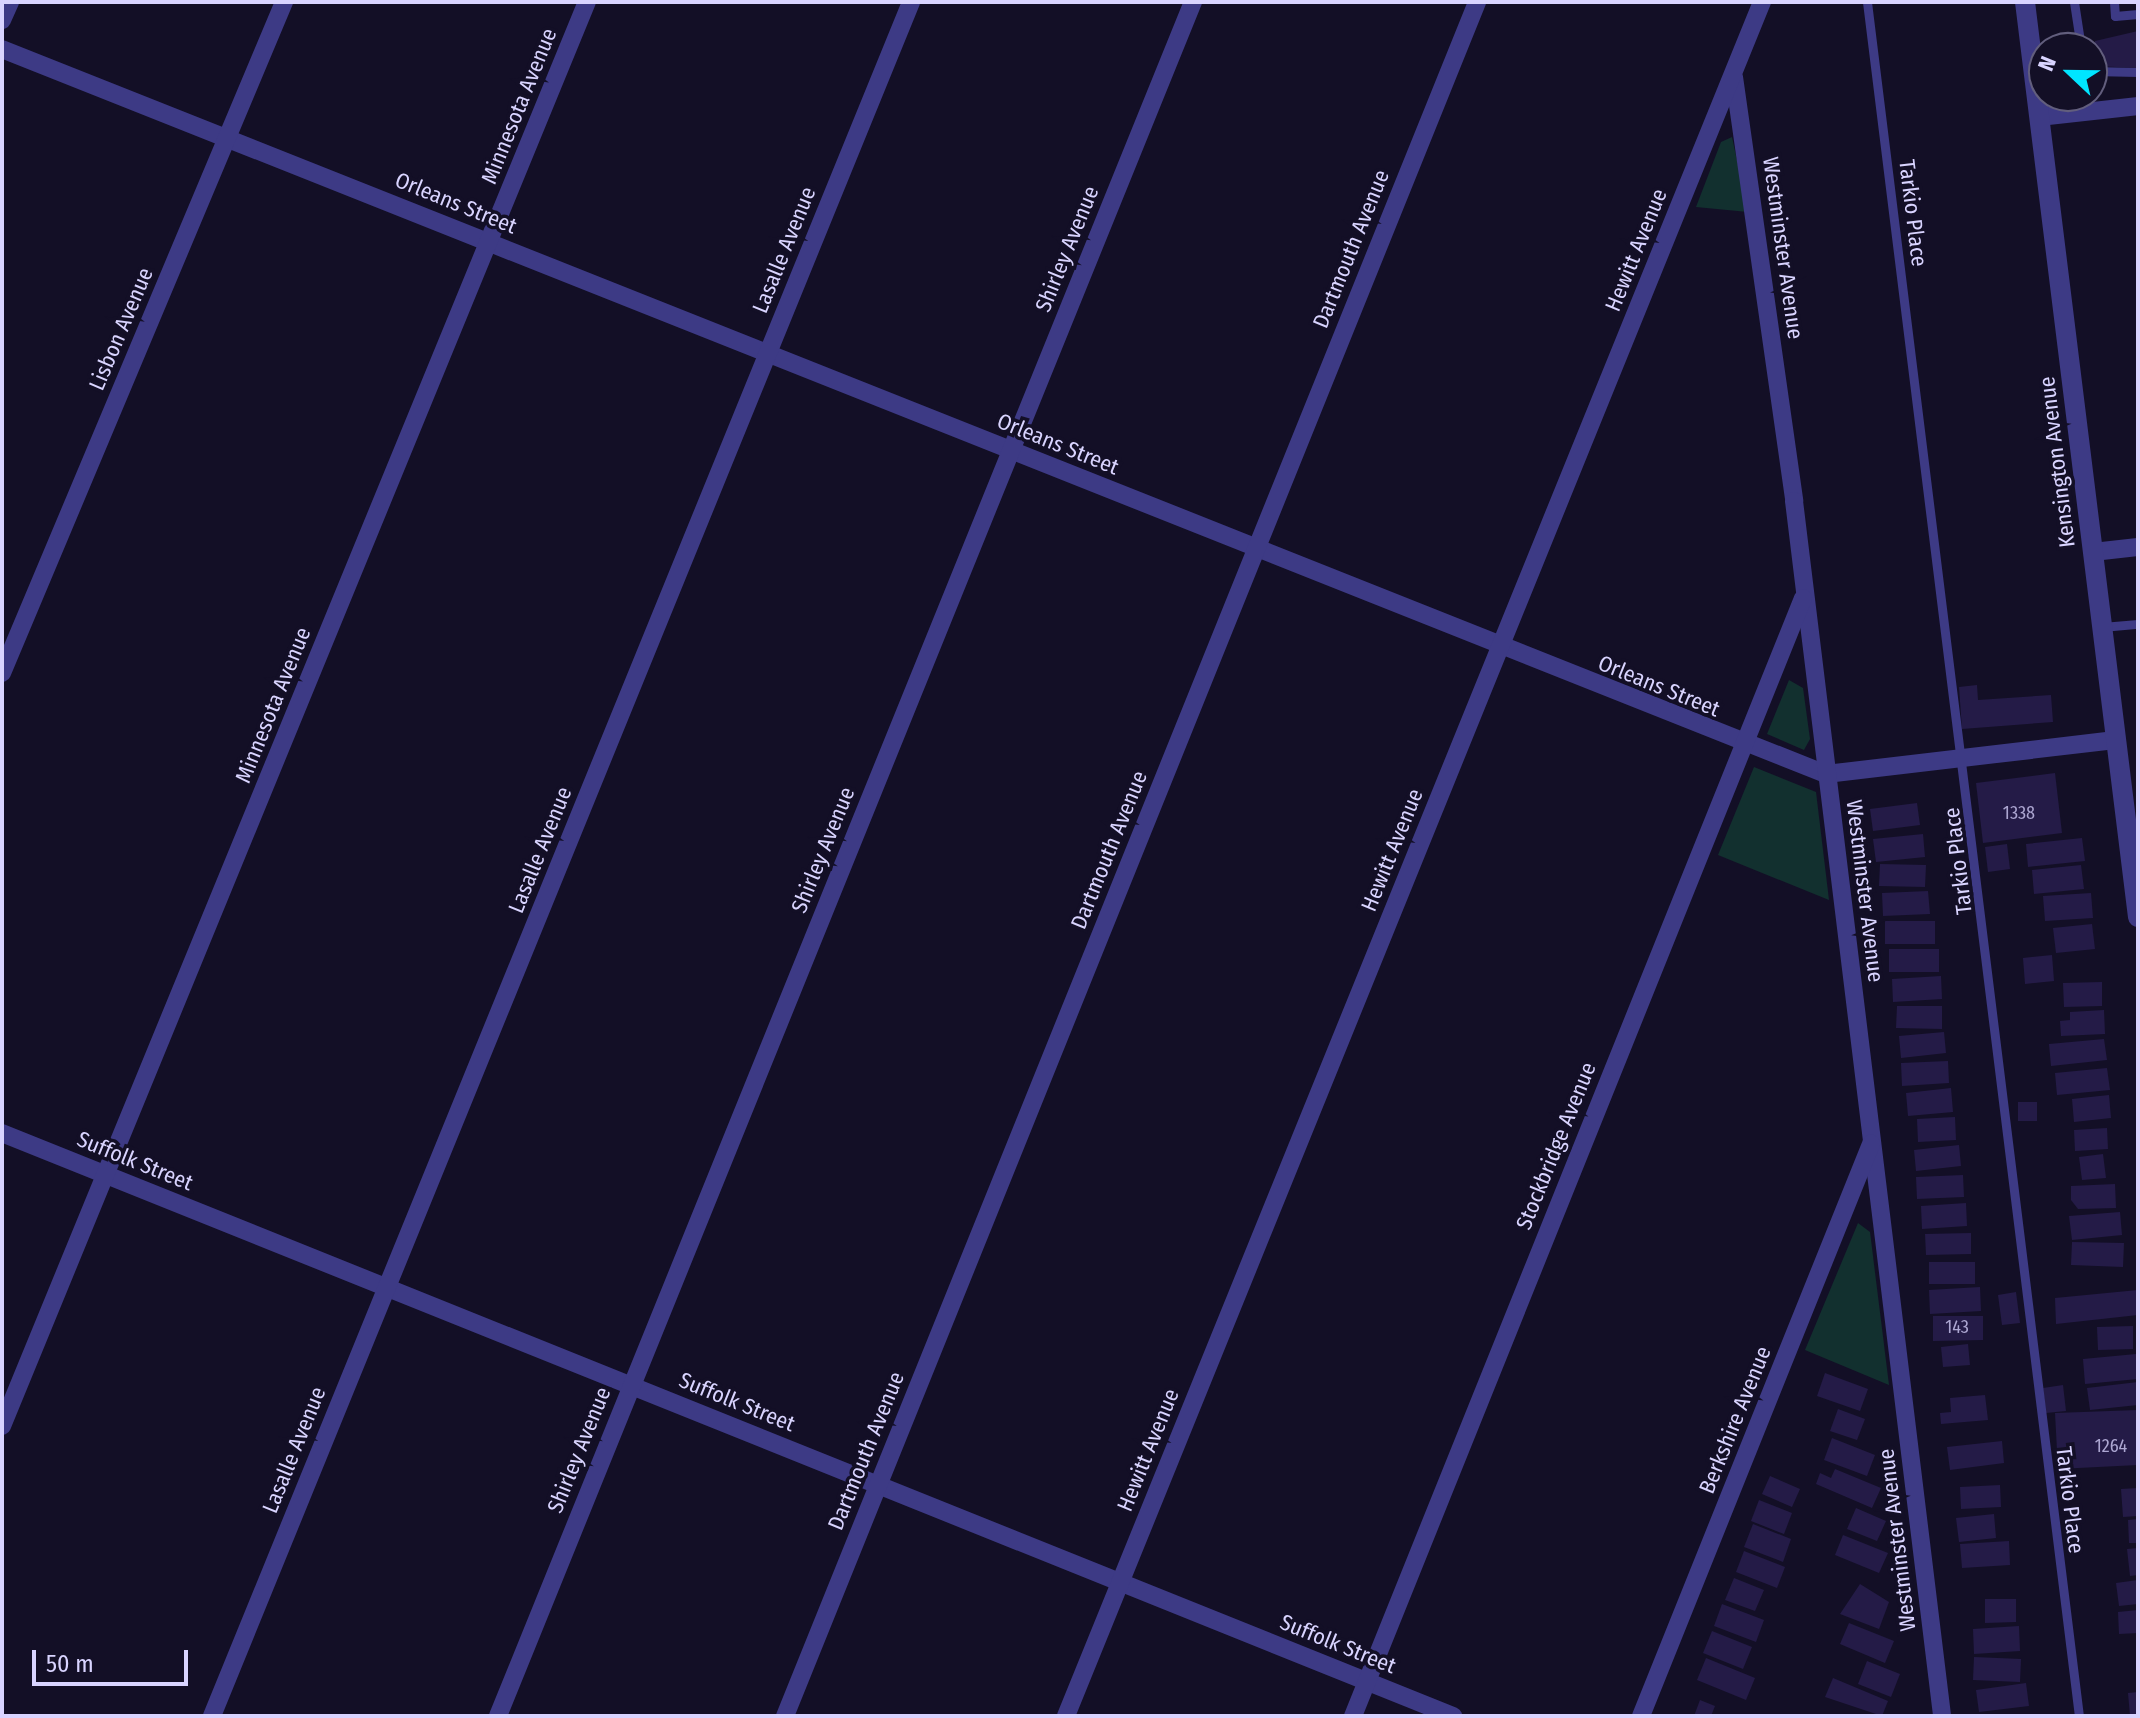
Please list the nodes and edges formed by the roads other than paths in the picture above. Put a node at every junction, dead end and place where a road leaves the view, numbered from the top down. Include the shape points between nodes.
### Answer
1 (10, 2) edge
2 (284, 2) edge
3 (587, 2) edge
4 (911, 2) edge
5 (1193, 2) edge
6 (1477, 2) edge
7 (1762, 2) edge
8 (1867, 2) edge
9 (2025, 2) edge
10 (2074, 2) edge
11 (2114, 2) edge
12 (2138, 14) edge
13 (2, 20) edge
14 (2079, 32) edge
15 (2, 49) edge
16 (2108, 71) edge
17 (2138, 72) edge
18 (1733, 74) junction
19 (2138, 106) edge
20 (2039, 117) junction
21 (227, 138) junction
22 (490, 242) junction
23 (768, 353) junction
24 (1011, 451) junction
25 (2138, 547) edge
26 (1254, 549) junction
27 (2093, 552) junction
28 (1805, 595) junction
29 (2138, 624) edge
30 (2102, 627) junction
31 (1500, 648) junction
32 (2, 673) edge
33 (2115, 740) junction
34 (1744, 746) junction
35 (1965, 760) junction
36 (1826, 774) junction
37 (2138, 917) edge
38 (2, 1133) edge
39 (1872, 1142) junction
40 (104, 1174) junction
41 (387, 1287) junction
42 (631, 1385) junction
43 (2, 1426) edge
44 (879, 1484) junction
45 (1120, 1581) junction
46 (1367, 1681) junction
47 (1939, 1689) junction
48 (212, 1716) edge
49 (498, 1716) edge
50 (785, 1716) edge
51 (1066, 1716) edge
52 (1353, 1716) edge
53 (1453, 1716) edge
54 (1641, 1716) edge
55 (1928, 1716) edge
56 (1942, 1716) edge
57 (2079, 1716) edge

1 - 13 street
2 - 21 street, Lisbon Avenue
3 - 22 street, Minnesota Avenue
4 - 23 street, Lasalle Avenue
5 - 24 street, Shirley Avenue
6 - 26 street, Dartmouth Avenue
7 - 18 street, Hewitt Avenue
8 - 35 lane, Tarkio Place
9 - 20 street, Kensington Avenue
10 - 14 lane
11 - 12 lane via 2115,16
15 - 21 street, Orleans Street
16 - 17 lane
18 - 28 street, Westminster Avenue
18 - 31 street, Hewitt Avenue
19 - 20 street
20 - 27 street, Kensington Avenue
21 - 22 street, Orleans Street
21 - 32 street, Lisbon Avenue
22 - 23 street, Orleans Street
22 - 40 street, Minnesota Avenue
23 - 24 street, Orleans Street
23 - 41 street, Lasalle Avenue
24 - 26 street, Orleans Street
24 - 42 street, Shirley Avenue
25 - 27 street
26 - 31 street, Orleans Street
26 - 44 street, Dartmouth Avenue
27 - 30 street, Kensington Avenue
28 - 34 street, Stockbridge Avenue
28 - 36 street, Westminster Avenue
29 - 30 lane
30 - 33 street, Kensington Avenue
31 - 34 street, Orleans Street
31 - 45 street, Hewitt Avenue
33 - 35 street, Orleans Street
33 - 37 street, Kensington Avenue
34 - 36 street, Orleans Street
34 - 46 street, Stockbridge Avenue
35 - 36 street, Orleans Street
35 - 57 lane, Tarkio Place
36 - 39 street, Westminster Avenue
38 - 40 street, Suffolk Street
39 - 47 street, Westminster Avenue
39 - 54 street, Berkshire Avenue
40 - 41 street, Suffolk Street
40 - 43 street, Minnesota Avenue
41 - 42 street, Suffolk Street
41 - 48 street, Lasalle Avenue
42 - 44 street, Suffolk Street
42 - 49 street, Shirley Avenue
44 - 45 street, Suffolk Street
44 - 50 street, Dartmouth Avenue
45 - 46 street, Suffolk Street
45 - 51 street, Hewitt Avenue
46 - 52 street, Stockbridge Avenue
46 - 53 street, Suffolk Street
47 - 55 street
47 - 56 street, Westminster Avenue

